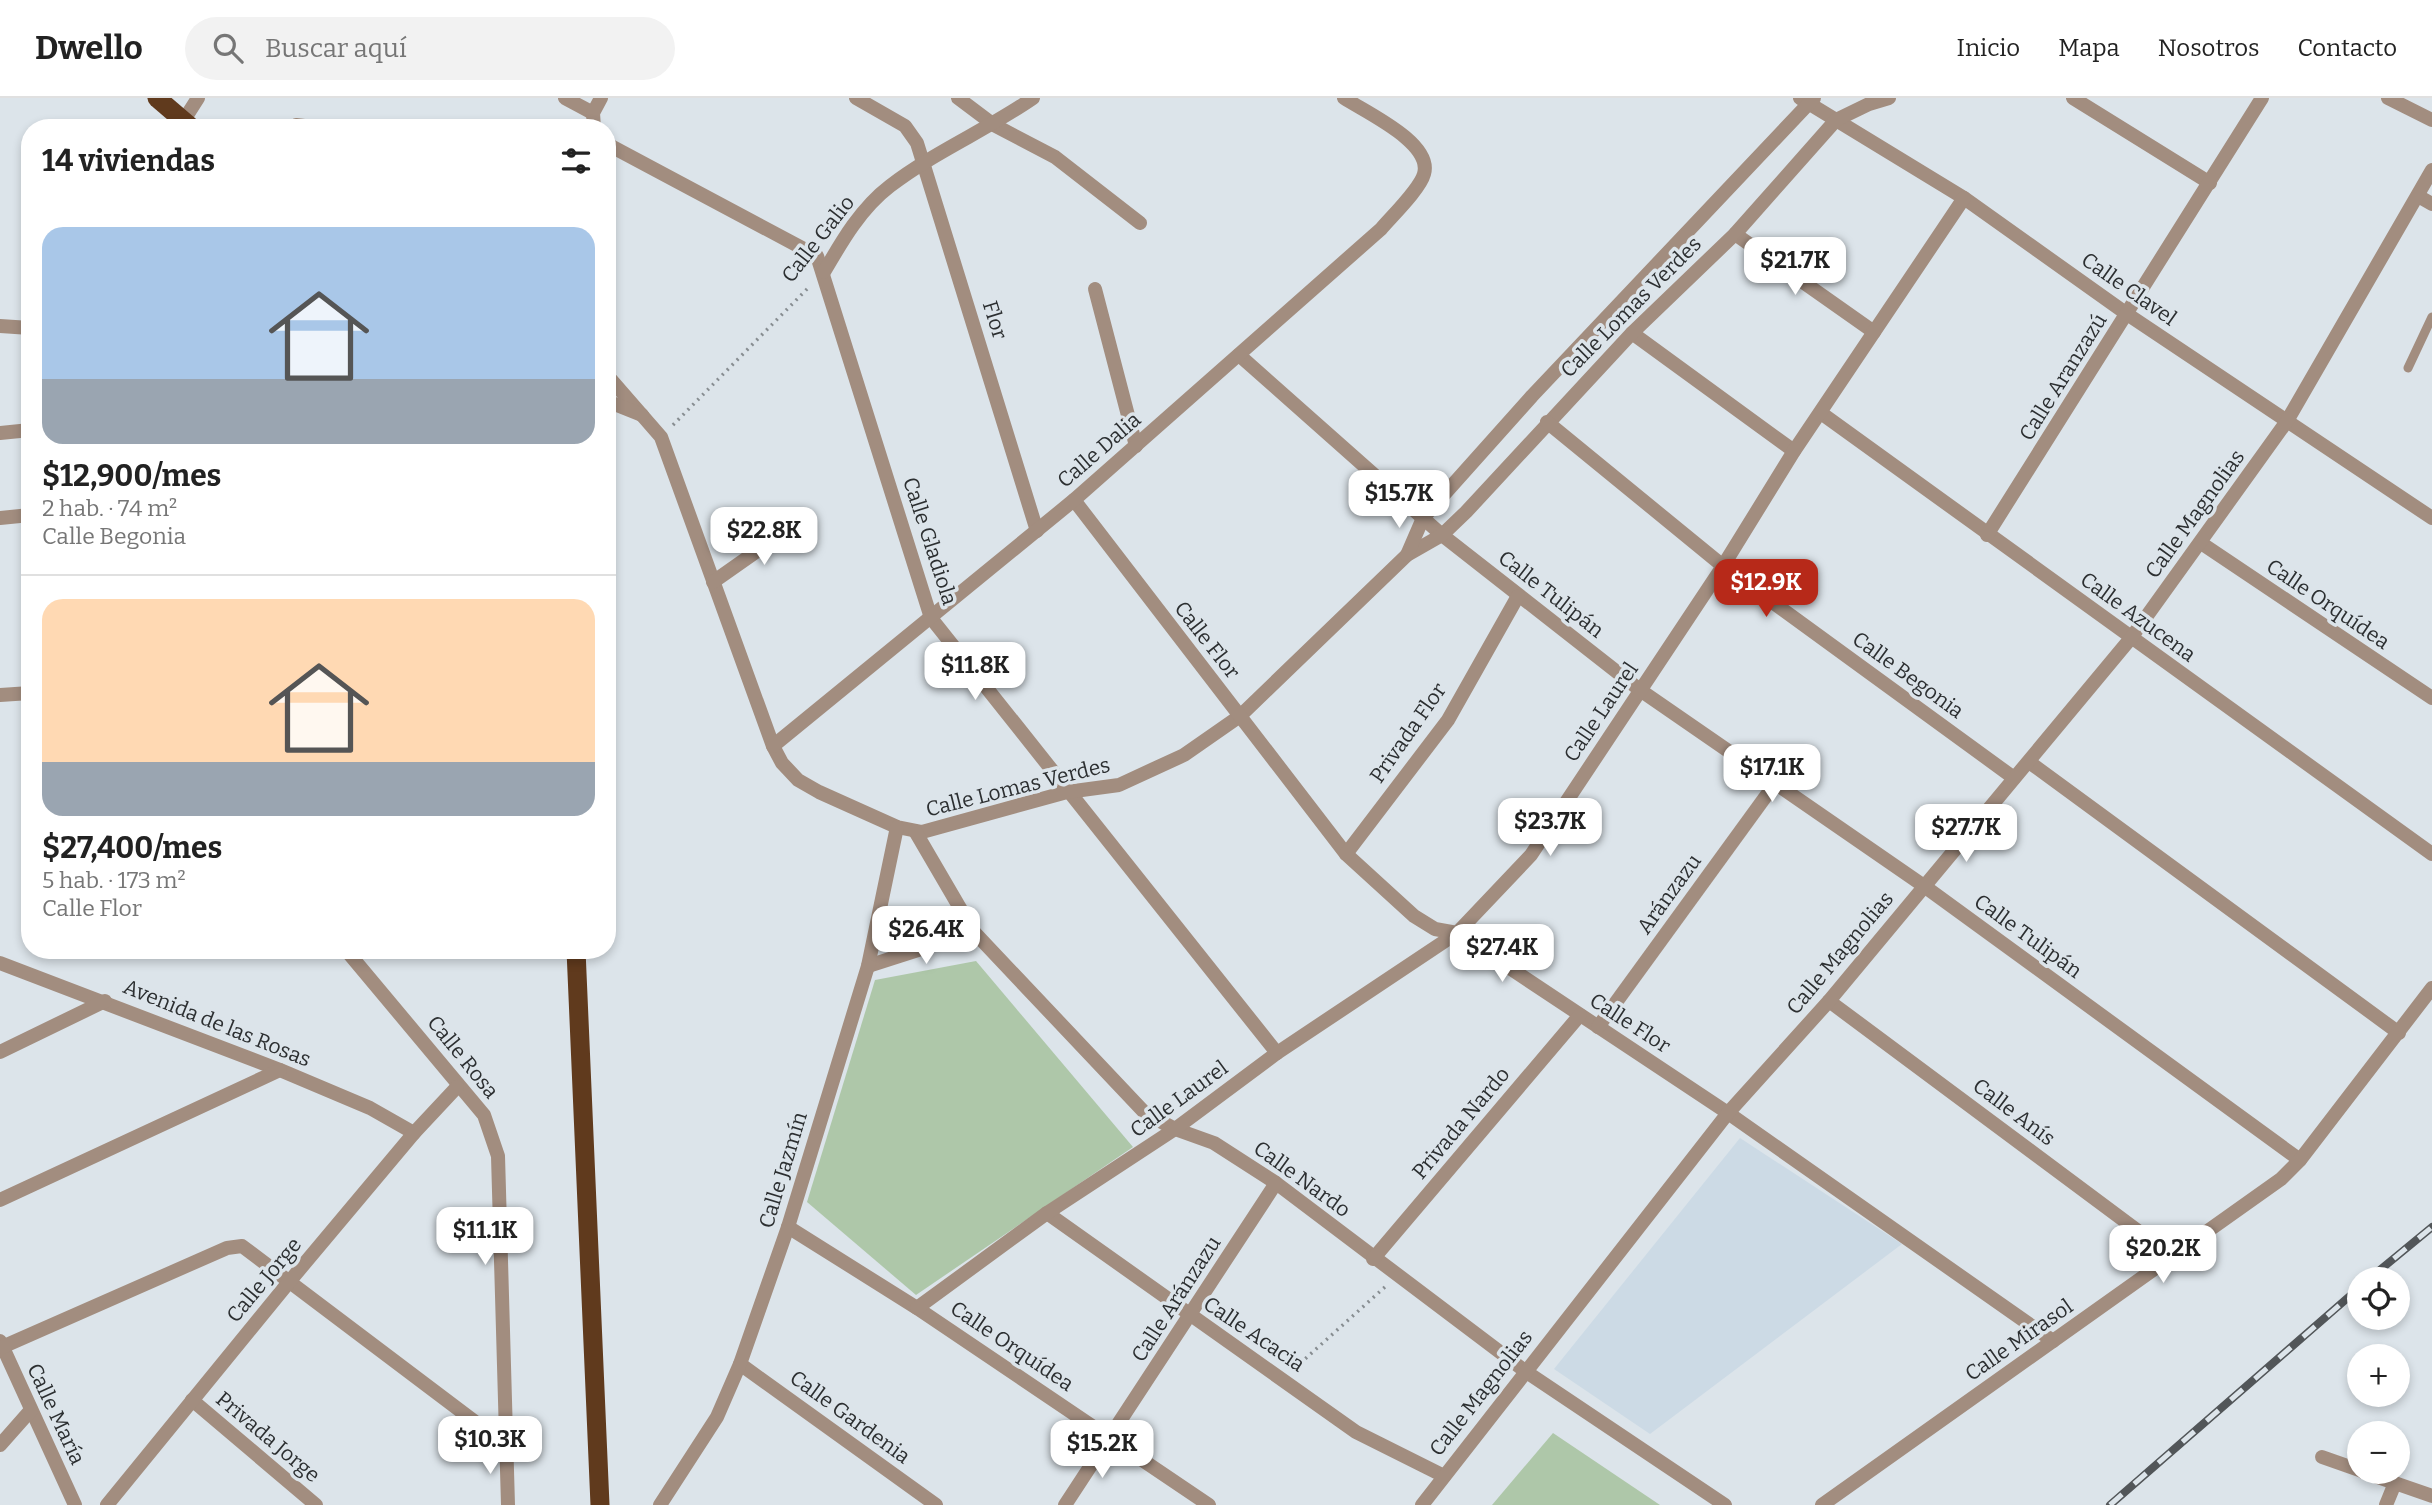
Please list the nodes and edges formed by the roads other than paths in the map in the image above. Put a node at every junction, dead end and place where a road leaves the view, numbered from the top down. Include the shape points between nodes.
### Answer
1 (157, 98) edge
2 (198, 98) edge
3 (565, 98) edge
4 (601, 98) edge
5 (856, 98) edge
6 (958, 98) edge
7 (1033, 98) edge
8 (1344, 98) edge
9 (1889, 98) edge
10 (2073, 98) edge
11 (2263, 98) edge
12 (1807, 100) edge
13 (2395, 100) edge
14 (182, 119) edge
15 (190, 119) edge
16 (592, 119) edge
17 (593, 119) edge
18 (1836, 120) junction
19 (2432, 120) edge
20 (994, 125) junction
21 (616, 149) edge
22 (925, 162) junction
23 (2432, 170) edge
24 (2210, 183) junction
25 (2418, 196) junction
26 (1964, 198) junction
27 (2432, 204) edge
28 (1140, 223) dead end
29 (1735, 234) junction
30 (824, 272) junction
31 (1095, 289) dead end
32 (2127, 314) junction
33 (2432, 317) edge
34 (0, 326) edge
35 (21, 327) edge
36 (1874, 332) junction
37 (1632, 333) junction
38 (1238, 355) junction
39 (2408, 368) dead end
40 (616, 385) edge
41 (616, 405) edge
42 (1821, 413) junction
43 (645, 416) junction
44 (2287, 421) junction
45 (1547, 422) junction
46 (21, 431) edge
47 (0, 433) edge
48 (1136, 446) junction
49 (1794, 451) junction
50 (1074, 500) junction
51 (21, 516) edge
52 (1423, 518) junction
53 (2432, 518) edge
54 (0, 519) edge
55 (794, 525) dead end
56 (1037, 531) junction
57 (1442, 535) junction
58 (1987, 535) junction
59 (2201, 543) junction
60 (1407, 555) junction
61 (1723, 566) junction
62 (713, 582) junction
63 (1518, 596) junction
64 (931, 618) junction
65 (2131, 638) junction
66 (1640, 691) junction
67 (21, 694) edge
68 (0, 695) edge
69 (2432, 698) edge
70 (1240, 716) junction
71 (773, 746) junction
72 (2028, 762) junction
73 (2014, 778) junction
74 (1774, 785) junction
75 (1068, 792) junction
76 (897, 827) junction
77 (915, 831) junction
78 (1346, 854) junction
79 (2432, 854) edge
80 (1924, 886) junction
81 (974, 932) junction
82 (1457, 933) junction
83 (354, 959) edge
84 (576, 959) edge
85 (0, 963) edge
86 (868, 966) junction
87 (2432, 988) edge
88 (105, 1001) junction
89 (1829, 1001) junction
90 (1580, 1015) junction
91 (1598, 1027) junction
92 (2399, 1033) junction
93 (0, 1052) edge
94 (1277, 1053) junction
95 (280, 1070) junction
96 (457, 1087) junction
97 (1728, 1113) junction
98 (1175, 1129) junction
99 (414, 1133) junction
100 (2300, 1160) junction
101 (1276, 1183) junction
102 (0, 1200) edge
103 (1047, 1213) junction
104 (788, 1227) junction
105 (2173, 1257) junction
106 (1373, 1259) junction
107 (289, 1282) junction
108 (917, 1308) junction
109 (1191, 1317) junction
110 (2053, 1341) junction
111 (1, 1344) edge
112 (740, 1364) junction
113 (1525, 1371) junction
114 (192, 1400) junction
115 (31, 1410) junction
116 (1109, 1437) junction
117 (0, 1445) edge
118 (507, 1446) junction
119 (2322, 1457) dead end
120 (2347, 1466) edge
121 (1444, 1476) junction
122 (2395, 1484) edge
123 (2398, 1484) edge
124 (2432, 1496) edge
125 (75, 1505) edge
126 (107, 1505) edge
127 (316, 1505) edge
128 (508, 1505) edge
129 (600, 1505) edge
130 (660, 1505) edge
131 (936, 1505) edge
132 (1065, 1505) edge
133 (1209, 1505) edge
134 (1422, 1505) edge
135 (1725, 1505) edge
136 (1822, 1505) edge
137 (2386, 1505) edge

1 - 14 highway
2 - 15 street
3 - 16 street
4 - 17 street
5 - 22 street, Flor via 905,126
6 - 20 street
7 - 20 street, Calle Galio
8 - 38 street, Calle Dalia via 1416,144 1426,160 1424,177 1381,229
9 - 18 street, Calle Lomas Verdes
10 - 24 street
11 - 24 street, Calle Aranzazú
12 - 18 street, Calle Clavel
12 - 52 street, Calle Lomas Verdes
13 - 19 street
18 - 26 street, Calle Clavel
18 - 29 street, Calle Lomas Verdes
20 - 22 street, Calle Galio
20 - 28 street via 1055,157
21 - 30 street, Calle Gladiola via 800,245 817,256
22 - 30 street, Calle Galio via 872,204 849,230
22 - 56 street, Flor
23 - 25 street, Calle Magnolias
24 - 32 street, Calle Aranzazú
25 - 27 street
25 - 44 street, Calle Magnolias
26 - 32 street, Calle Clavel
26 - 36 street, Calle Laurel
29 - 36 street
29 - 37 street, Calle Lomas Verdes
30 - 64 street, Calle Gladiola
31 - 48 street
32 - 44 street, Calle Clavel
32 - 58 street, Calle Aranzazú
33 - 39 lane
34 - 35 street
36 - 42 street, Calle Laurel
37 - 45 street, Calle Lomas Verdes
37 - 49 street
38 - 48 street, Calle Dalia
38 - 52 street, Calle Tulipán
40 - 43 street, Calle Lomas Verdes
41 - 43 street
42 - 49 street, Calle Laurel
42 - 58 street, Calle Azucena
43 - 62 street, Calle Lomas Verdes via 661,437
44 - 53 street, Calle Clavel
44 - 59 street, Calle Magnolias
45 - 57 street, Calle Lomas Verdes
45 - 61 street, Calle Begonia
46 - 47 street
48 - 50 street, Calle Dalia
49 - 61 street, Calle Laurel
50 - 56 street, Calle Dalia
50 - 70 street, Calle Flor
51 - 54 street
52 - 57 street, Calle Tulipán
52 - 60 street, Calle Lomas Verdes
55 - 62 street
56 - 64 street, Calle Dalia
57 - 60 street, Calle Lomas Verdes
57 - 63 street, Calle Tulipán
58 - 65 street, Calle Azucena
59 - 65 street, Calle Magnolias
59 - 69 street, Calle Orquídea
60 - 70 street, Calle Lomas Verdes
61 - 66 street, Calle Laurel
61 - 73 street, Calle Begonia
62 - 71 street, Calle Lomas Verdes
63 - 66 street, Calle Tulipán
63 - 78 street, Privada Flor via 1448,720
64 - 71 street, Calle Dalia
64 - 75 street, Calle Gladiola
65 - 72 street, Calle Magnolias
65 - 79 street, Calle Azucena
66 - 74 street, Calle Tulipán
66 - 82 street, Calle Laurel via 1531,855
67 - 68 street
70 - 75 street, Calle Lomas Verdes via 1184,755 1119,785
70 - 78 street, Calle Flor
71 - 76 street, Calle Lomas Verdes via 798,779 843,805
72 - 73 street, Calle Magnolias
72 - 92 street
73 - 80 street, Calle Magnolias
74 - 80 street, Calle Tulipán
74 - 91 street, Aránzazu
75 - 77 street, Calle Lomas Verdes via 945,827
75 - 94 street, Calle Gladiola
76 - 77 street, Calle Lomas Verdes
76 - 86 street, Calle Jazmín
77 - 81 street, Calle Nardo
78 - 82 street, Calle Flor via 1414,916 1435,929
80 - 89 street, Calle Magnolias
80 - 100 street, Calle Tulipán
81 - 86 street
81 - 98 street, Calle Nardo via 1145,1113
82 - 90 street, Calle Flor
82 - 94 street, Calle Laurel
83 - 96 street, Calle Rosa via 435,1053
84 - 129 highway
85 - 88 street, Avenida de las Rosas
86 - 104 street, Calle Jazmín
87 - 92 street, Calle Mirasol
88 - 93 street
88 - 95 street, Avenida de las Rosas
89 - 97 street, Calle Magnolias
89 - 105 street, Calle Anís
90 - 91 street, Calle Flor
90 - 106 street, Privada Nardo
91 - 97 street, Calle Flor
92 - 100 street, Calle Mirasol
94 - 98 street, Calle Laurel
95 - 99 street, Avenida de las Rosas via 370,1108
95 - 102 street
96 - 99 street, Calle Jorge
96 - 118 street, Calle Rosa via 484,1115 498,1156
97 - 110 street, Calle Flor
97 - 113 street, Calle Magnolias
98 - 101 street, Calle Nardo via 1214,1143
98 - 103 street, Calle Laurel
99 - 107 street, Calle Jorge
100 - 105 street, Calle Mirasol via 2281,1179
101 - 106 street, Calle Nardo
101 - 109 street, Calle Aránzazu
103 - 108 street, Calle Laurel
103 - 109 street, Calle Acacia
104 - 108 street, Calle Orquídea
104 - 112 street, Calle Jazmín
105 - 110 street, Calle Mirasol
106 - 113 street, Calle Nardo
107 - 111 street via 242,1246 226,1248
107 - 114 street, Calle Jorge
107 - 118 street
108 - 116 street, Calle Orquídea
109 - 116 street, Calle Aránzazu
109 - 121 street, Calle Acacia via 1356,1432
110 - 136 street, Calle Mirasol
111 - 115 street, Calle María
112 - 130 street, Calle Jazmín via 717,1417
112 - 131 street, Calle Gardenia
113 - 121 street, Calle Magnolias
113 - 135 street, Calle Nardo
114 - 126 street, Calle Jorge
114 - 127 street, Privada Jorge
115 - 117 street
115 - 125 street, Calle María
116 - 132 street, Calle Aránzazu
116 - 133 street, Calle Orquídea
118 - 128 street, Calle Rosa
119 - 120 street
121 - 134 street, Calle Magnolias
122 - 137 street
123 - 124 street

